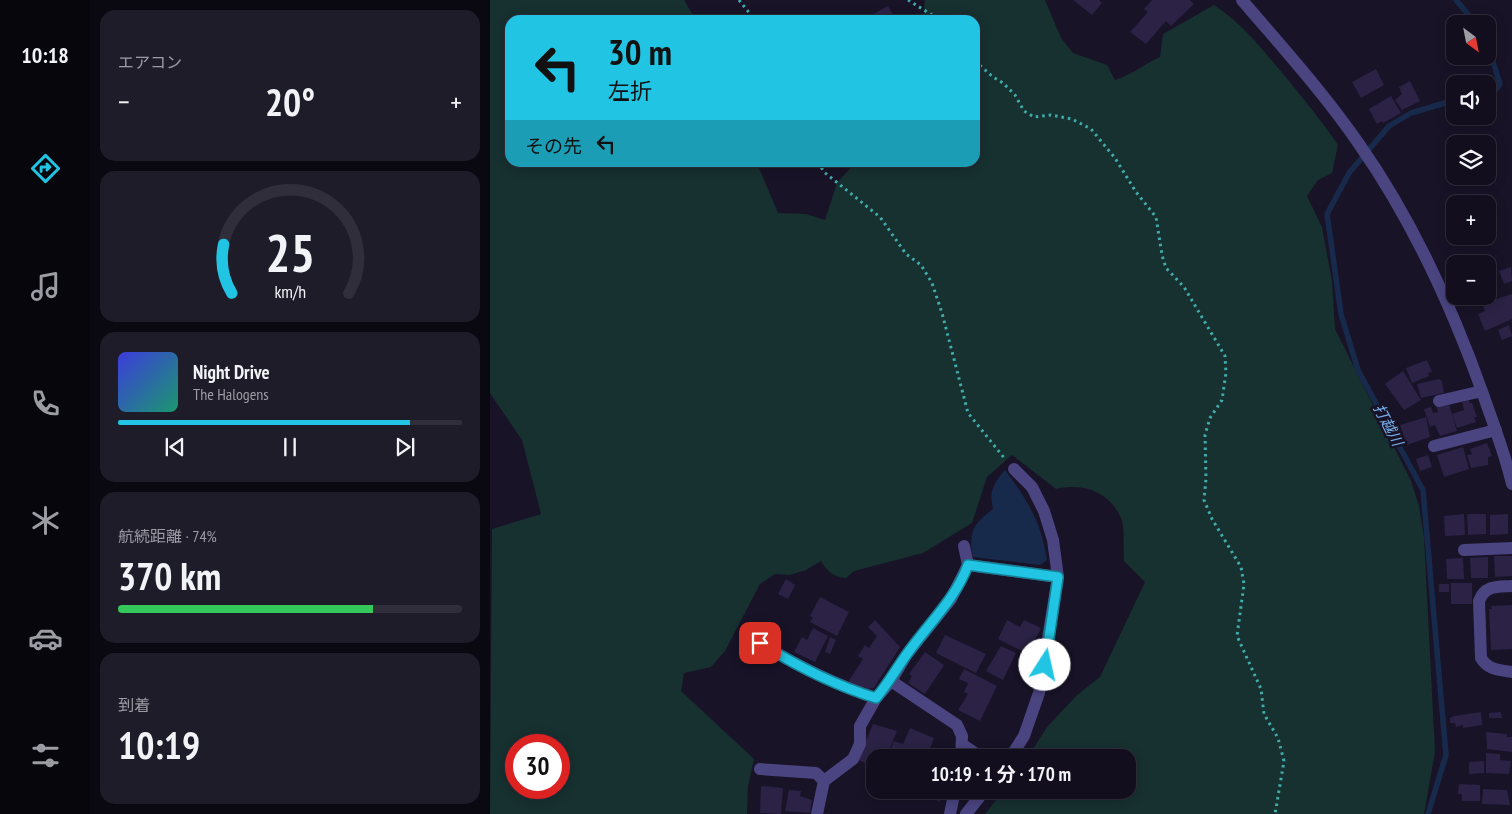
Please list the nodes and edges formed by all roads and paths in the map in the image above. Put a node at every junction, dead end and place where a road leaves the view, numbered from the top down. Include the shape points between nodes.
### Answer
1 (739, 0) edge
2 (908, 0) edge
3 (1242, 0) edge
4 (751, 15) edge
5 (932, 15) edge
6 (980, 65) edge
7 (821, 167) edge
8 (1482, 391) junction
9 (1439, 401) dead end
10 (1496, 430) junction
11 (1434, 446) dead end
12 (1014, 468) joint
13 (1512, 484) edge
14 (964, 546) dead end
15 (1512, 548) edge
16 (1464, 550) dead end
17 (968, 565) junction
18 (1058, 577) junction
19 (1512, 586) edge
20 (760, 643) dead end
21 (1512, 672) edge
22 (891, 681) junction
23 (876, 698) junction
24 (962, 749) edge
25 (1016, 749) edge
26 (760, 769) dead end
27 (824, 781) junction
28 (953, 799) edge
29 (978, 799) edge
30 (818, 814) edge
31 (950, 814) edge
32 (966, 814) edge
33 (1275, 814) edge

1 - 4 path
2 - 5 path
3 - 8 street via 1359,144 1390,194 1447,302
6 - 33 path via 1003,83 1024,111 1034,117 1051,115 1072,119 1091,129 1156,216 1166,268 1184,287 1225,356 1222,400 1210,418 1205,435 1204,500 1241,566 1244,584 1237,636 1261,689 1264,714 1278,738 1284,761
7 - 12 path via 880,217 906,254 921,265 932,283 942,313 968,413 992,446
8 - 9 street
8 - 10 street
10 - 11 street
10 - 13 street
12 - 18 street via 1032,486 1044,511 1053,540
14 - 17 street
15 - 16 street
17 - 18 street
17 - 22 street via 951,599 907,654
18 - 25 street via 1040,693
19 - 21 street via 1489,587 1482,592 1479,601 1481,658 1490,668
20 - 23 street via 786,660
22 - 23 street
22 - 24 street via 957,725
23 - 27 street via 860,726 860,744 853,759
26 - 27 street via 816,773
27 - 30 street
28 - 31 street
29 - 32 street

